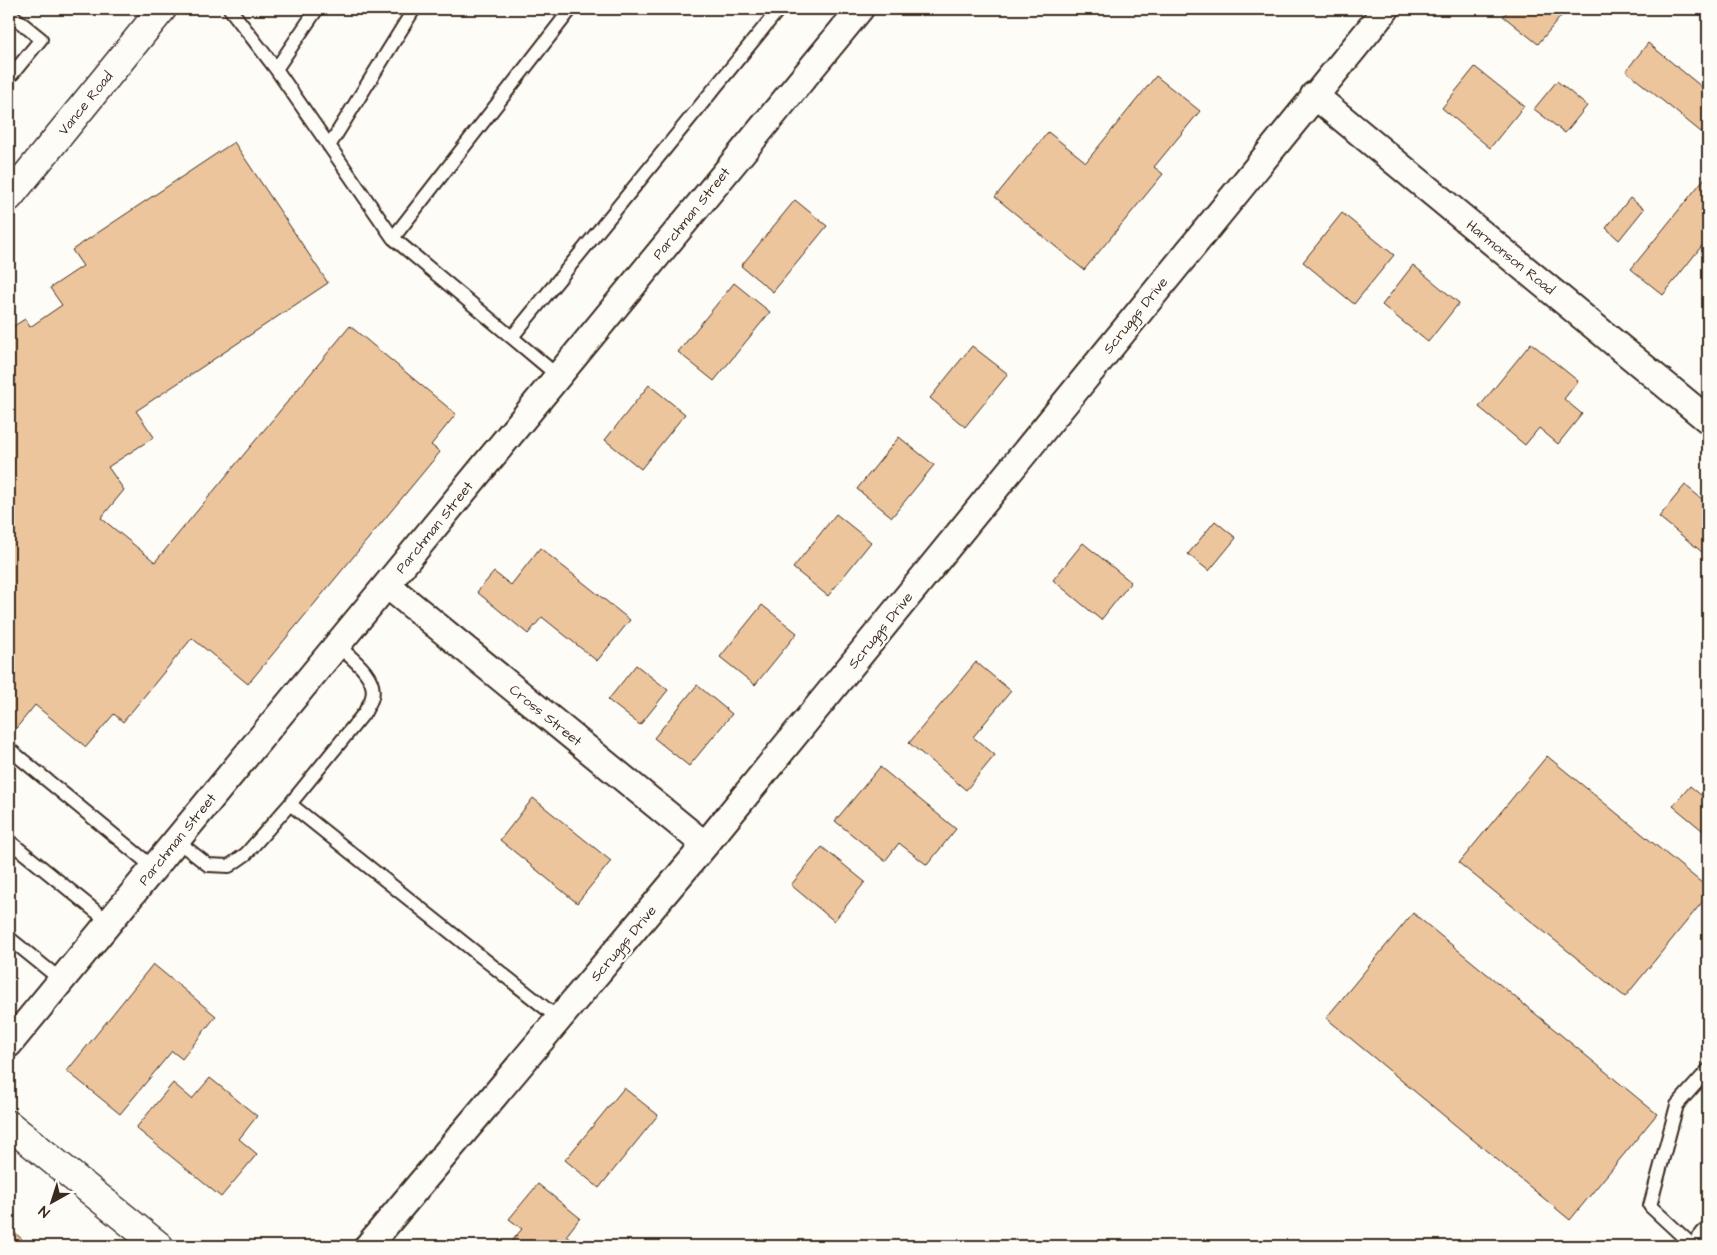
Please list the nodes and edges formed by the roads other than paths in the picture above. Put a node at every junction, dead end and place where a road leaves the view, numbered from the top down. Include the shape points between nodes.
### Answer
1 (162, 9) edge
2 (230, 9) edge
3 (317, 9) edge
4 (414, 9) edge
5 (571, 9) edge
6 (779, 9) edge
7 (860, 9) edge
8 (1386, 9) edge
9 (9, 13) edge
10 (276, 69) junction
11 (9, 78) edge
12 (1314, 95) junction
13 (329, 146) junction
14 (9, 197) edge
15 (393, 238) junction
16 (512, 337) junction
17 (558, 376) junction
18 (1708, 420) edge
19 (387, 585) junction
20 (337, 645) junction
21 (9, 750) edge
22 (290, 804) junction
23 (176, 840) junction
24 (9, 841) edge
25 (705, 845) junction
26 (154, 868) junction
27 (109, 922) junction
28 (9, 938) edge
29 (62, 980) junction
30 (559, 1019) junction
31 (11, 1036) edge
32 (1708, 1070) edge
33 (9, 1125) edge
34 (1708, 1237) edge
35 (158, 1246) edge
36 (368, 1246) edge
37 (1693, 1246) edge
38 (1701, 1246) edge

1 - 14 street, Vance Road
2 - 10 lane
3 - 10 lane
4 - 13 lane
5 - 15 lane
6 - 16 lane
7 - 17 street, Parchman Street
8 - 12 street, Scruggs Drive
9 - 11 lane via 41,39
10 - 13 lane
12 - 18 street, Harmonson Road
12 - 25 street, Scruggs Drive
13 - 15 lane
15 - 16 lane
16 - 17 lane
17 - 19 street, Parchman Street
19 - 20 street, Parchman Street
19 - 25 street, Cross Street
20 - 22 lane via 363,670 372,685 372,696 365,712
20 - 23 street, Parchman Street
21 - 26 lane
22 - 23 lane via 246,854 229,866 208,865
22 - 30 lane
23 - 26 street, Parchman Street
24 - 27 lane
25 - 30 street, Scruggs Drive
26 - 27 street, Parchman Street
27 - 29 street, Parchman Street
28 - 29 lane
29 - 31 street, Parchman Street
30 - 36 street, Scruggs Drive
32 - 37 lane via 1677,1105 1650,1206
33 - 35 street
34 - 38 street

